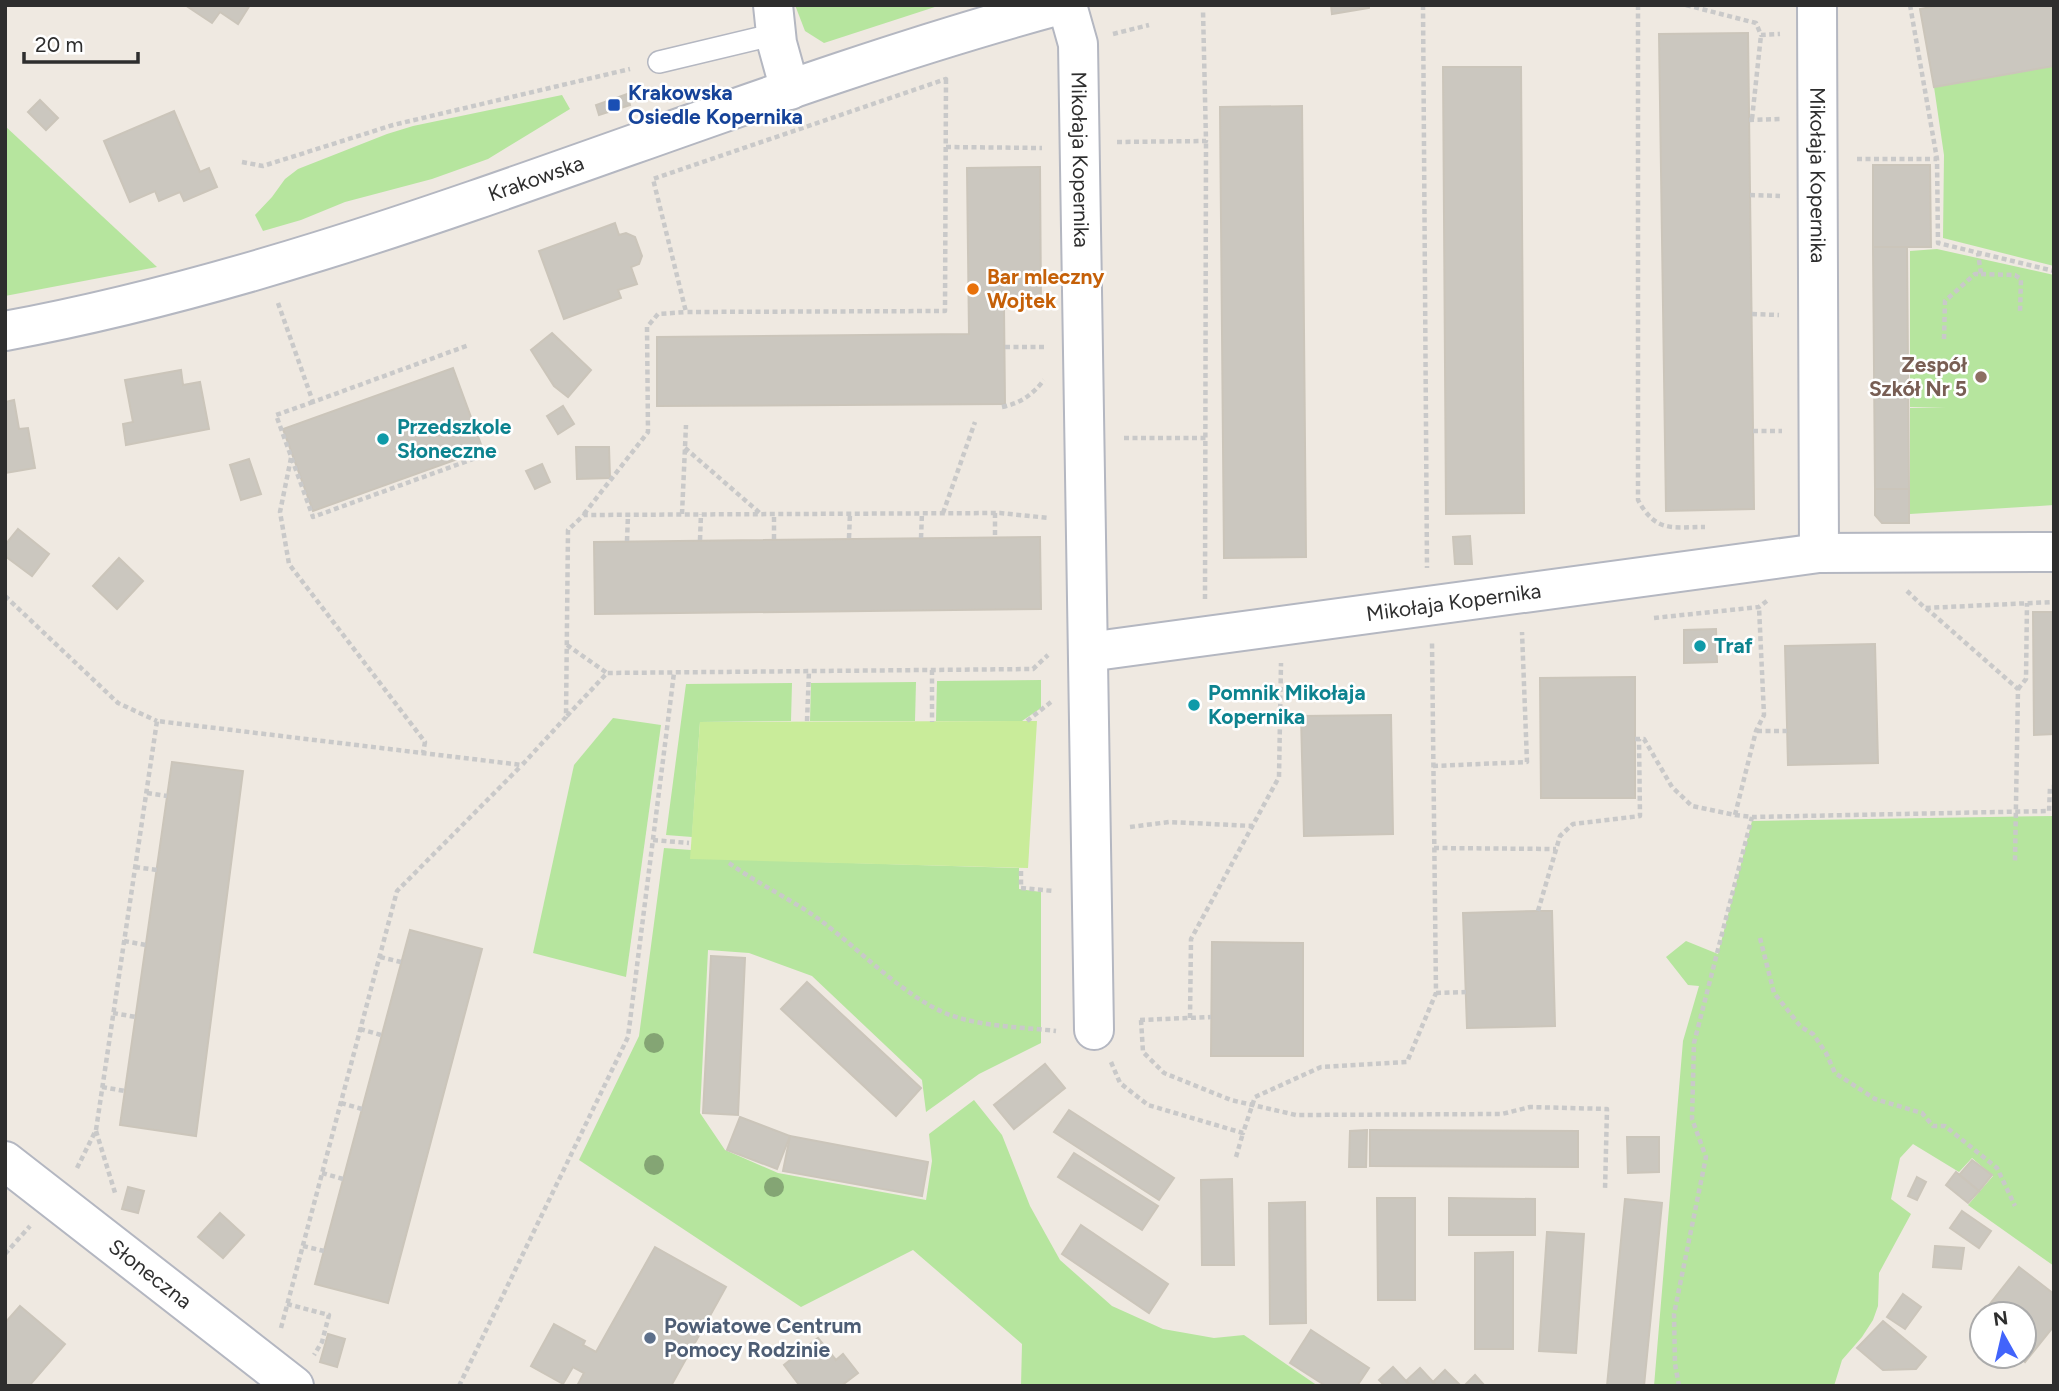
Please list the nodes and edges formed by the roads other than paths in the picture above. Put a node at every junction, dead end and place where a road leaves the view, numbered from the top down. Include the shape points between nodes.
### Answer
1 (1060, 5) edge
2 (1066, 5) edge
3 (1817, 5) edge
4 (775, 20) edge
5 (659, 62) road end
6 (790, 90) junction
7 (5, 331) edge
8 (2054, 552) edge
9 (1819, 553) junction
10 (1069, 651) junction
11 (1089, 1040) road end
12 (5, 1161) edge
13 (292, 1371) edge

1 - 6 street, Krakowska via 948,36
2 - 10 street, Mikołaja Kopernika via 1078,44 1084,438
3 - 9 street, Mikołaja Kopernika
4 - 5 lane
4 - 6 street
6 - 7 street, Krakowska via 330,249 132,305
8 - 9 street, Mikołaja Kopernika
9 - 10 street, Mikołaja Kopernika
10 - 11 street, Mikołaja Kopernika via 1091,832
12 - 13 street, Słoneczna

